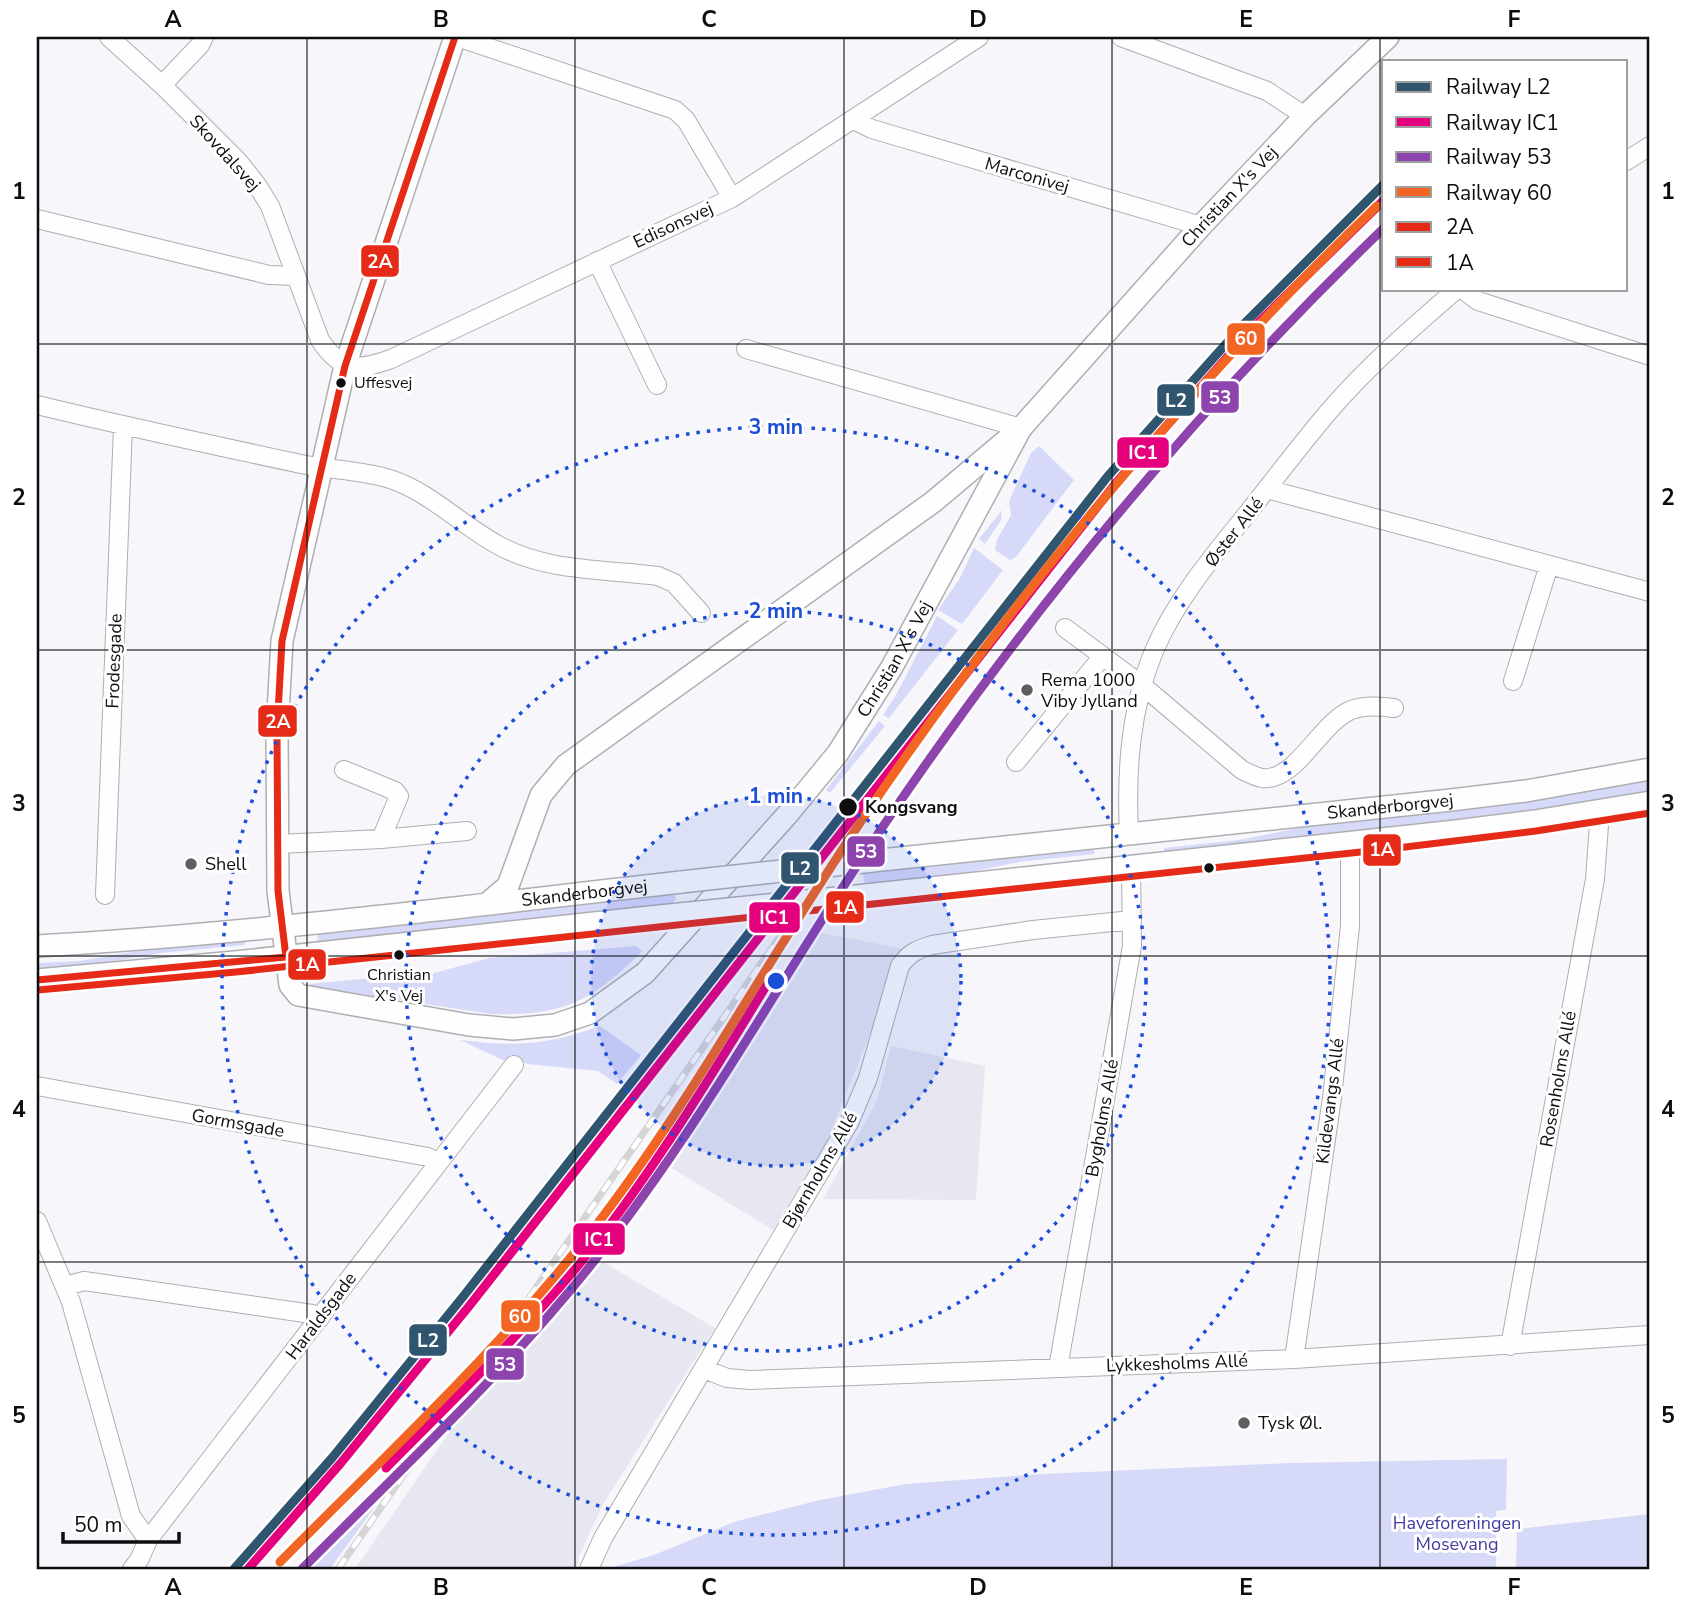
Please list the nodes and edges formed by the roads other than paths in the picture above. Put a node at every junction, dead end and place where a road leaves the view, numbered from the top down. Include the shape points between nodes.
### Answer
1 (109, 37) edge
2 (204, 37) edge
3 (456, 37) edge
4 (979, 37) edge
5 (1121, 37) edge
6 (1388, 37) edge
7 (162, 85) junction
8 (1305, 116) junction
9 (854, 120) junction
10 (1650, 146) edge
11 (1628, 160) edge
12 (732, 198) junction
13 (37, 219) edge
14 (1201, 226) junction
15 (597, 261) junction
16 (296, 276) junction
17 (1456, 290) edge
18 (1463, 290) edge
19 (746, 349) dead end
20 (1650, 356) edge
21 (345, 366) junction
22 (657, 385) dead end
23 (37, 405) edge
24 (123, 426) junction
25 (1021, 428) junction
26 (320, 468) junction
27 (1267, 489) junction
28 (1549, 565) junction
29 (1650, 592) edge
30 (701, 613) dead end
31 (1065, 628) dead end
32 (1102, 657) junction
33 (1513, 681) dead end
34 (1143, 687) junction
35 (1394, 708) dead end
36 (1016, 762) dead end
37 (1650, 769) edge
38 (344, 770) dead end
39 (1650, 802) edge
40 (1600, 811) junction
41 (467, 831) dead end
42 (1129, 834) junction
43 (381, 839) junction
44 (1350, 843) junction
45 (278, 844) junction
46 (1131, 866) junction
47 (105, 895) dead end
48 (488, 903) junction
49 (1132, 920) junction
50 (282, 925) junction
51 (37, 946) edge
52 (286, 957) junction
53 (37, 979) edge
54 (514, 1066) dead end
55 (37, 1086) edge
56 (437, 1163) junction
57 (37, 1221) edge
58 (66, 1286) junction
59 (320, 1318) junction
60 (1650, 1335) edge
61 (1510, 1346) junction
62 (1294, 1359) junction
63 (1058, 1368) junction
64 (704, 1369) junction
65 (148, 1540) junction
66 (132, 1569) edge
67 (589, 1569) edge

1 - 7 street, Skovdalsvej
2 - 7 street
3 - 12 street via 675,110 686,120
3 - 21 street, Christian X's Vej
4 - 9 street, Edisonsvej
5 - 8 street via 1267,91
6 - 8 street, Christian X's Vej
7 - 16 street, Skovdalsvej via 257,185 270,206
8 - 14 street, Christian X's Vej
9 - 12 street, Edisonsvej
9 - 14 street, Marconivej
10 - 11 street
12 - 15 street, Edisonsvej
13 - 16 street via 269,275
14 - 25 street, Christian X's Vej
15 - 21 street, Edisonsvej via 391,359 370,366
15 - 22 street
16 - 21 street, Skovdalsvej via 320,340
17 - 27 street, Øster Allé via 1331,409
18 - 20 street via 1478,301
19 - 25 street
21 - 26 street, Christian X's Vej
23 - 24 street
24 - 26 street
24 - 47 street, Frodesgade
25 - 48 street, Christian X's Vej via 933,502 566,765 541,795 508,886
25 - 52 street, Christian X's Vej via 892,667 838,753 645,974 622,991 590,1013 555,1025 513,1029 469,1025 305,998 289,985
26 - 30 street via 387,478 406,486 497,545 528,559 658,576 674,583
26 - 45 street, Christian X's Vej via 282,641
27 - 28 street
27 - 34 street, Øster Allé via 1170,620
28 - 29 street
28 - 33 street
31 - 32 street
32 - 34 street
32 - 36 street
34 - 35 street via 1242,770 1261,778 1278,777 1321,732 1348,712
34 - 42 street, Øster Allé via 1129,757
37 - 42 street, Skanderborgvej via 1513,792
38 - 43 street via 399,796
39 - 40 street, Skanderborgvej
40 - 44 street, Skanderborgvej
40 - 61 street, Rosenholms Allé via 1595,879
41 - 43 street
42 - 46 street
42 - 48 street, Skanderborgvej, bridge
43 - 45 street
44 - 46 street, Skanderborgvej
44 - 62 street, Kildevangs Allé via 1350,926 1332,1098
45 - 50 street, Christian X's Vej
46 - 49 street, Bygholms Allé
46 - 52 street, Skanderborgvej, bridge
48 - 50 street, Skanderborgvej
49 - 63 street, Bygholms Allé via 1132,946
49 - 64 street, Bjørnholms Allé via 932,945 905,958 868,1078 849,1123
50 - 51 street, Skanderborgvej
50 - 52 street, Christian X's Vej
52 - 53 street, Skanderborgvej
54 - 56 street, Haraldsgade
55 - 56 street, Gormsgade via 428,1157
56 - 59 street, Haraldsgade
57 - 58 street
58 - 59 street via 84,1281
58 - 65 street via 131,1517
59 - 65 street, Haraldsgade
60 - 61 street, Lykkesholms Allé
61 - 62 street, Lykkesholms Allé
62 - 63 street, Lykkesholms Allé
63 - 64 street, Lykkesholms Allé via 750,1380
64 - 67 street, Bjørnholms Allé
65 - 66 street, Haraldsgade

